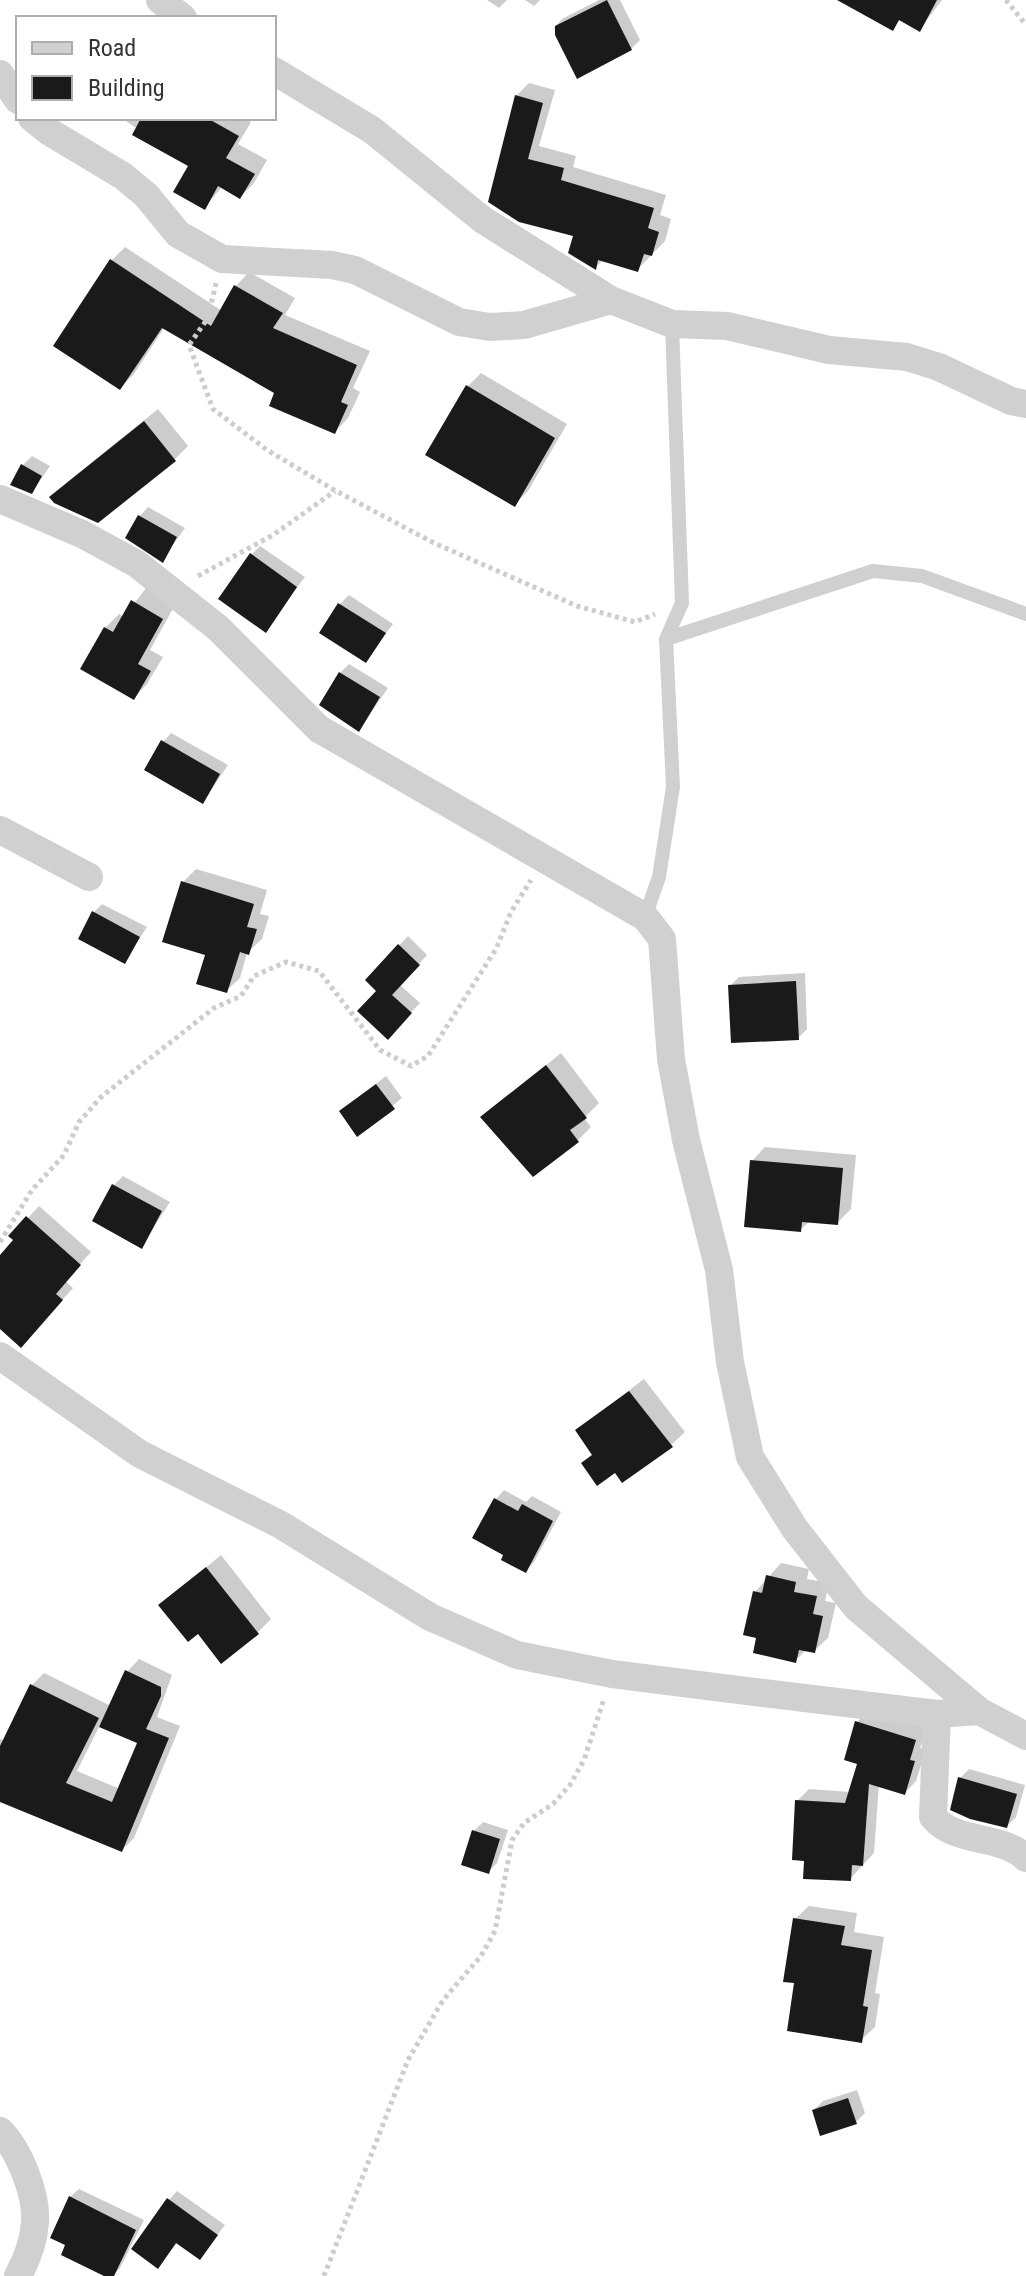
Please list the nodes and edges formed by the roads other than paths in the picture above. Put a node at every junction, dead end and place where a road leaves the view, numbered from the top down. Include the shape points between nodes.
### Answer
1 (160, 0) edge
2 (180, 16) edge
3 (276, 72) edge
4 (0, 74) edge
5 (16, 97) edge
6 (34, 120) edge
7 (611, 300) junction
8 (672, 324) junction
9 (1026, 404) edge
10 (0, 499) edge
11 (1026, 614) edge
12 (666, 639) junction
13 (0, 830) edge
14 (89, 877) dead end
15 (645, 917) junction
16 (0, 1356) edge
17 (979, 1711) junction
18 (937, 1714) junction
19 (1026, 1736) edge
20 (1026, 1858) edge
21 (0, 2131) edge
22 (18, 2276) edge

1 - 2 street
3 - 7 street via 372,130 483,220
4 - 5 street
6 - 7 street via 123,176 178,234 222,259 355,270 447,317 490,327 524,325
7 - 8 street
8 - 9 street via 727,326 829,350 907,357
8 - 12 lane via 682,603
10 - 15 street via 82,534 172,589 319,729
11 - 12 lane via 922,576 873,571
12 - 15 lane via 673,787 659,877
13 - 14 street
15 - 17 street via 662,939 671,1059 719,1270 730,1362 750,1457 795,1529 856,1607
16 - 18 street via 140,1454 281,1525 430,1617 517,1655 612,1674
17 - 18 street
17 - 19 street
18 - 20 street via 933,1817 945,1830 1013,1846
21 - 22 street via 10,2140 31,2192 35,2222

